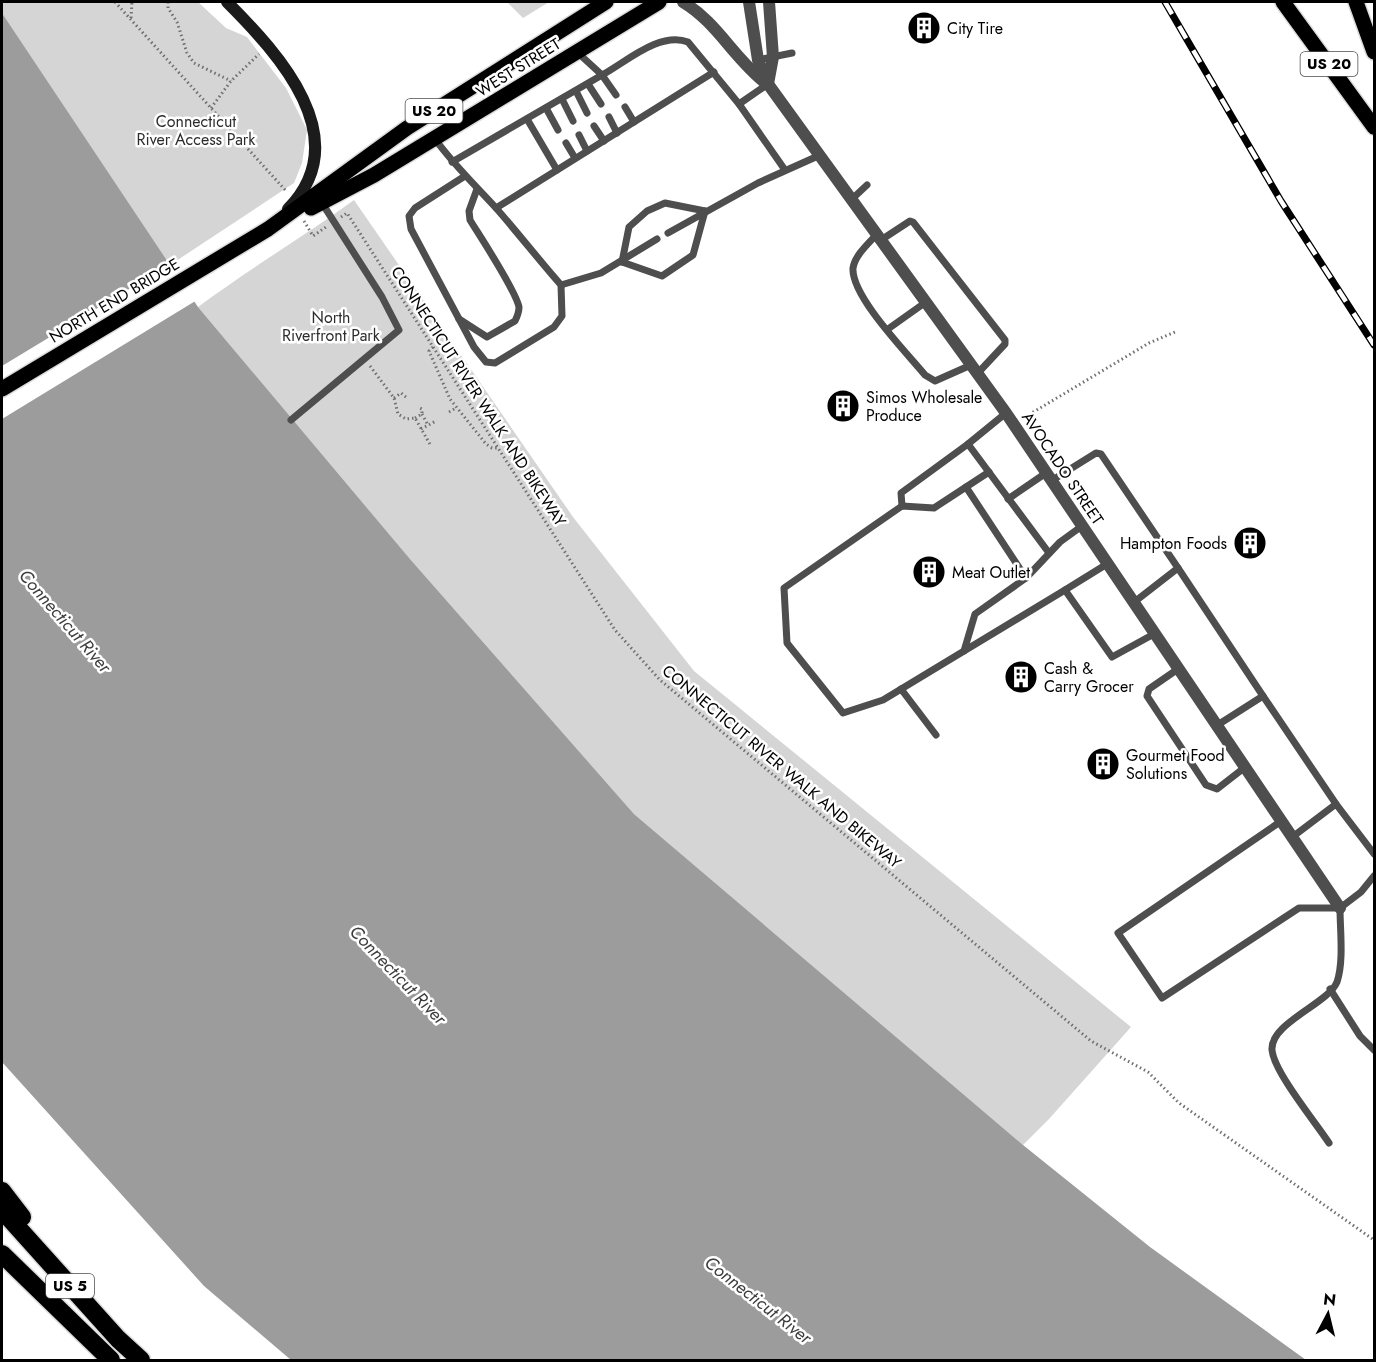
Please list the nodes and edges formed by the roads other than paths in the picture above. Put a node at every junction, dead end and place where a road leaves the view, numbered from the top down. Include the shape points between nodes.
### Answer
1 (227, 2) edge
2 (606, 2) edge
3 (659, 2) edge
4 (683, 2) edge
5 (748, 2) edge
6 (769, 2) edge
7 (1283, 2) edge
8 (1356, 2) edge
9 (577, 52) junction
10 (1374, 52) edge
11 (792, 53) dead end
12 (773, 57) junction
13 (758, 60) junction
14 (714, 72) junction
15 (602, 75) junction
16 (588, 84) junction
17 (768, 84) junction
18 (576, 91) junction
19 (616, 95) dead end
20 (562, 99) junction
21 (601, 104) dead end
22 (739, 104) junction
23 (625, 107) dead end
24 (546, 108) junction
25 (587, 113) dead end
26 (609, 117) dead end
27 (422, 119) junction
28 (527, 119) junction
29 (573, 121) dead end
30 (634, 122) junction
31 (594, 126) dead end
32 (1374, 127) edge
33 (558, 130) dead end
34 (617, 133) junction
35 (579, 135) dead end
36 (435, 139) junction
37 (604, 141) junction
38 (566, 142) dead end
39 (587, 151) junction
40 (818, 156) junction
41 (576, 159) junction
42 (452, 162) junction
43 (557, 170) junction
44 (785, 170) junction
45 (465, 176) junction
46 (867, 185) dead end
47 (477, 189) junction
48 (852, 199) junction
49 (322, 203) junction
50 (496, 208) junction
51 (705, 211) junction
52 (268, 229) junction
53 (668, 233) dead end
54 (879, 237) junction
55 (657, 239) dead end
56 (244, 243) joint
57 (622, 262) junction
58 (561, 285) junction
59 (926, 303) junction
60 (459, 319) junction
61 (888, 329) junction
62 (974, 369) junction
63 (2, 389) edge
64 (1006, 413) junction
65 (291, 420) dead end
66 (968, 444) junction
67 (989, 472) junction
68 (1049, 477) junction
69 (966, 487) junction
70 (1008, 499) junction
71 (902, 506) junction
72 (1082, 526) junction
73 (1048, 553) junction
74 (1107, 564) junction
75 (1178, 568) junction
76 (1026, 578) junction
77 (1065, 590) junction
78 (1133, 603) junction
79 (1154, 634) junction
80 (964, 651) junction
81 (1178, 669) junction
82 (901, 689) junction
83 (1263, 696) junction
84 (1216, 726) junction
85 (936, 735) dead end
86 (1244, 768) junction
87 (1336, 804) junction
88 (1280, 822) junction
89 (1291, 838) junction
90 (1374, 854) edge
91 (1374, 876) edge
92 (1340, 908) junction
93 (1330, 989) junction
94 (1374, 1050) edge
95 (1329, 1143) dead end
96 (2, 1191) edge
97 (2, 1210) edge
98 (2, 1256) edge
99 (118, 1339) junction
100 (111, 1360) edge
101 (141, 1360) edge

1 - 52 street via 281,64 304,103 315,133 316,157 310,180
2 - 27 main road, WEST STREET / US 20
3 - 9 main road, WEST STREET / US 20
4 - 17 street, AVOCADO STREET via 706,20 749,70
5 - 13 street, AVOCADO STREET
6 - 12 street
7 - 32 main road, US 20
8 - 10 main road
9 - 15 lane
9 - 36 main road, WEST STREET / US 20
11 - 12 lane
12 - 13 lane
12 - 17 street
13 - 17 street, AVOCADO STREET
14 - 15 lane via 688,42 677,38 664,40
14 - 22 lane
14 - 30 lane
15 - 16 lane
15 - 19 lane
16 - 18 lane
16 - 21 lane
17 - 22 lane
17 - 40 street, AVOCADO STREET
18 - 20 lane
18 - 25 lane
20 - 24 lane
20 - 29 lane
22 - 44 lane
23 - 30 lane
24 - 28 lane
24 - 33 lane
26 - 34 lane
27 - 36 main road
27 - 52 main road, WEST STREET / US 20
28 - 42 lane
28 - 43 lane
30 - 34 lane
31 - 37 lane
34 - 37 lane
35 - 39 lane
36 - 42 lane
36 - 49 main road, WEST STREET / US 20
37 - 39 lane
38 - 41 lane
39 - 41 lane
40 - 44 lane
40 - 48 street, AVOCADO STREET
41 - 43 lane
42 - 45 lane
43 - 50 lane
44 - 51 lane
45 - 47 lane
45 - 60 lane via 415,208 409,216 411,229
46 - 48 lane
47 - 50 lane
47 - 60 lane via 470,220 519,308 515,321 487,337
48 - 54 street, AVOCADO STREET
49 - 52 main road, WEST STREET / US 20
49 - 65 lane via 399,330
50 - 58 lane
51 - 53 lane
51 - 57 lane via 665,203 647,211 629,227
51 - 57 lane via 693,255 662,276
52 - 56 main road, WEST STREET / US 20
54 - 59 street, AVOCADO STREET
54 - 61 lane via 856,259 854,278 866,302
54 - 62 lane via 914,222 1005,340
55 - 57 lane
56 - 63 main road, NORTH END BRIDGE / US 20
57 - 58 lane
58 - 60 lane via 562,316 554,327 495,363 486,362
59 - 61 lane
59 - 62 street, AVOCADO STREET
61 - 62 lane via 925,375 935,381
62 - 64 street, AVOCADO STREET
64 - 66 lane
64 - 68 street, AVOCADO STREET
66 - 67 lane
66 - 71 lane via 902,493
67 - 69 lane
67 - 70 lane
68 - 70 lane
68 - 72 street, AVOCADO STREET
68 - 75 lane via 1101,454
69 - 71 lane via 934,508
69 - 76 lane
70 - 73 lane
71 - 82 lane via 784,588 787,643 843,713 883,700
72 - 73 lane
72 - 74 street, AVOCADO STREET
73 - 76 lane
74 - 77 lane
74 - 78 street, AVOCADO STREET
75 - 78 lane
75 - 83 lane
76 - 80 lane via 975,614
77 - 79 lane via 1112,657
77 - 80 lane
78 - 79 street, AVOCADO STREET
79 - 81 street, AVOCADO STREET
80 - 82 lane
81 - 84 street, AVOCADO STREET
81 - 86 lane via 1149,689 1147,696 1206,785 1218,789
82 - 85 lane
83 - 84 lane
83 - 87 lane
84 - 86 street, AVOCADO STREET
86 - 88 street, AVOCADO STREET
87 - 89 lane
87 - 90 lane
88 - 89 street, AVOCADO STREET
88 - 92 lane via 1119,933 1162,998 1299,908
89 - 92 street, AVOCADO STREET
91 - 92 lane via 1362,892
92 - 93 lane via 1338,975
93 - 94 lane via 1360,1036
93 - 95 lane via 1278,1034 1272,1049 1276,1064
96 - 99 highway
97 - 99 highway, US 5
98 - 100 highway, US 5
99 - 101 highway, US 5

